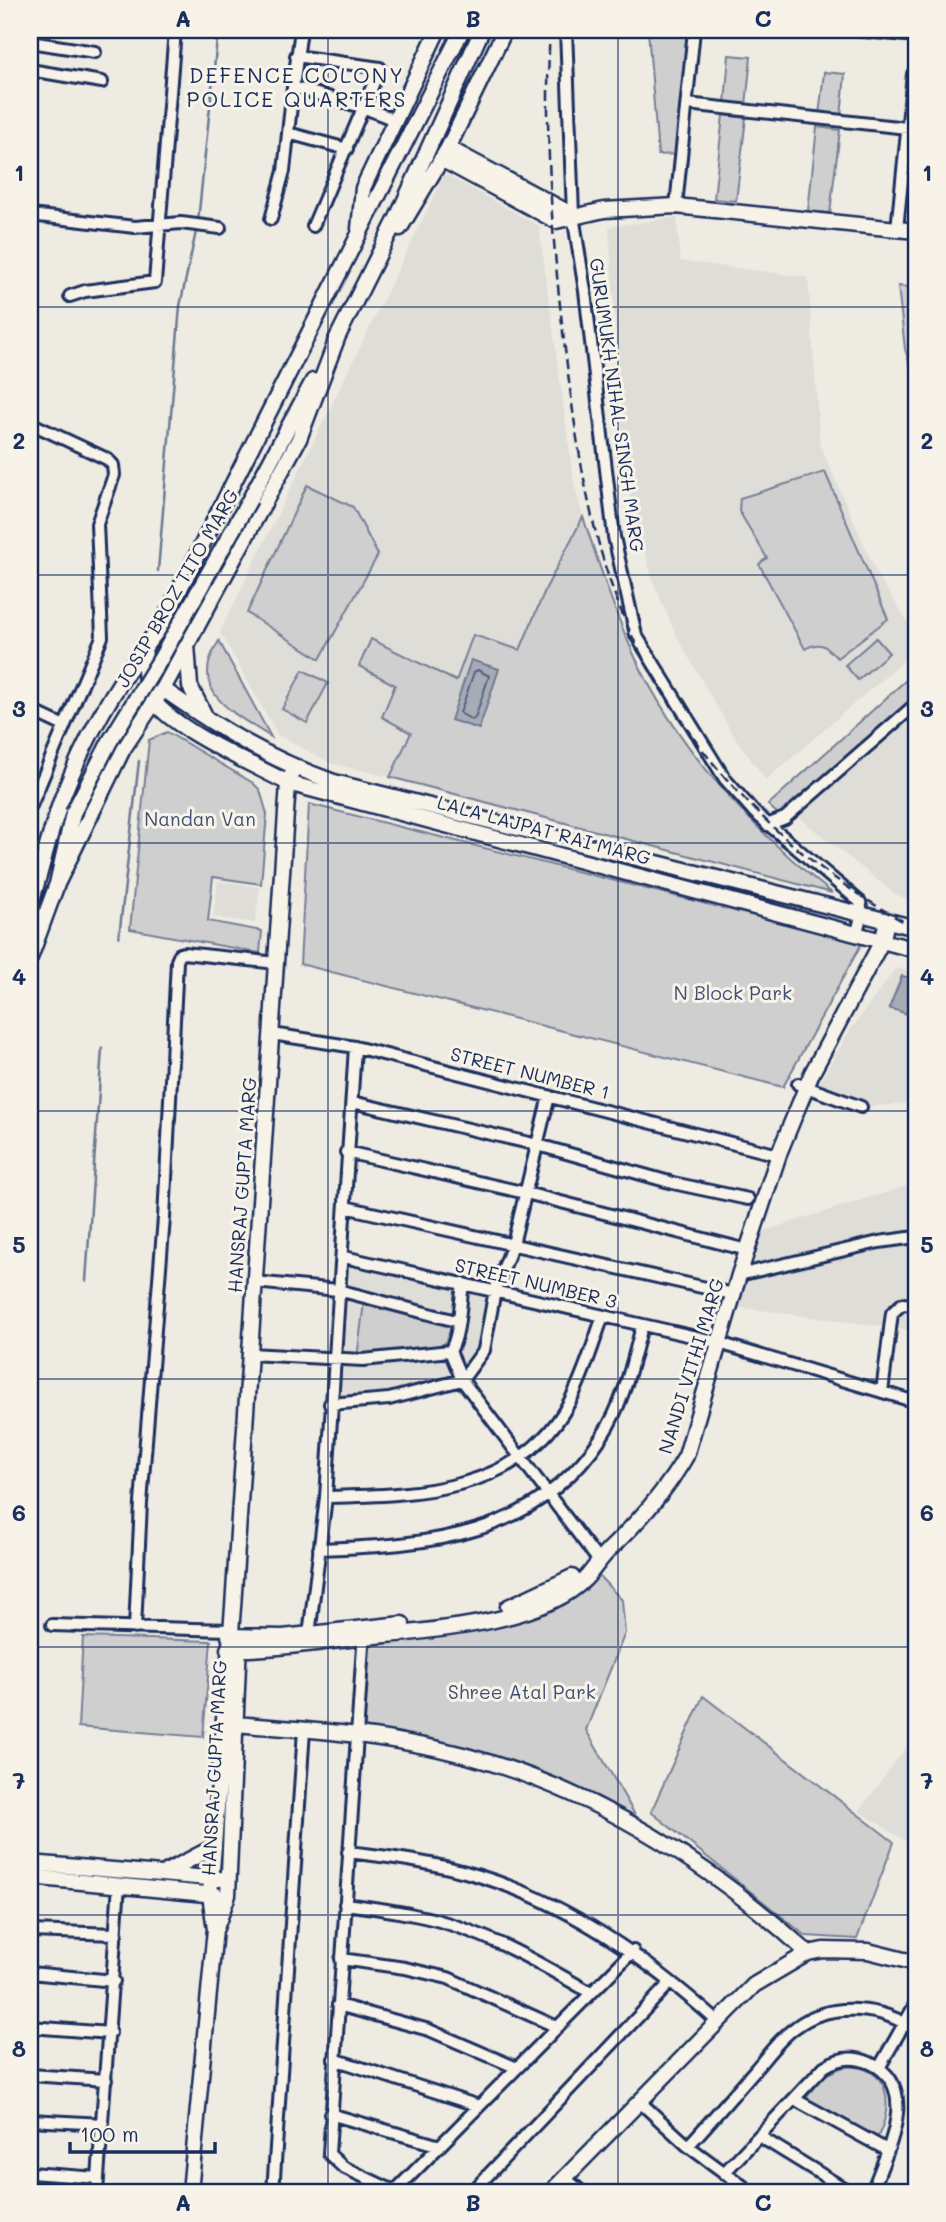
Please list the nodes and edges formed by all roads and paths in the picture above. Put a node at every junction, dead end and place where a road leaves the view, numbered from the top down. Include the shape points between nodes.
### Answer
1 (175, 30) edge
2 (301, 30) edge
3 (438, 30) edge
4 (462, 30) edge
5 (482, 30) edge
6 (566, 30) edge
7 (694, 30) edge
8 (856, 30) edge
9 (503, 34) edge
10 (916, 36) edge
11 (30, 42) edge
12 (95, 52) dead end
13 (296, 56) junction
14 (30, 70) edge
15 (916, 70) edge
16 (102, 82) dead end
17 (293, 87) junction
18 (687, 104) junction
19 (365, 108) junction
20 (395, 121) junction
21 (912, 129) edge
22 (288, 133) junction
23 (347, 149) junction
24 (445, 153) junction
25 (676, 206) junction
26 (30, 215) edge
27 (573, 215) junction
28 (271, 219) dead end
29 (159, 225) junction
30 (313, 226) dead end
31 (220, 228) dead end
32 (897, 229) junction
33 (916, 231) edge
34 (359, 237) junction
35 (383, 247) junction
36 (70, 296) dead end
37 (338, 336) junction
38 (30, 423) edge
39 (187, 643) junction
40 (144, 646) junction
41 (163, 689) junction
42 (155, 702) junction
43 (916, 704) edge
44 (104, 708) junction
45 (30, 710) edge
46 (173, 719) junction
47 (209, 723) junction
48 (62, 725) junction
49 (138, 726) junction
50 (295, 768) junction
51 (288, 783) junction
52 (30, 808) edge
53 (767, 825) junction
54 (683, 868) junction
55 (710, 875) junction
56 (57, 884) junction
57 (678, 885) junction
58 (706, 893) junction
59 (30, 905) edge
60 (862, 913) junction
61 (883, 918) junction
62 (916, 928) edge
63 (857, 932) junction
64 (879, 938) junction
65 (916, 950) edge
66 (30, 958) edge
67 (277, 963) junction
68 (272, 1034) junction
69 (355, 1047) junction
70 (802, 1086) junction
71 (549, 1096) junction
72 (352, 1102) junction
73 (861, 1107) dead end
74 (538, 1145) junction
75 (346, 1152) junction
76 (779, 1153) junction
77 (526, 1193) junction
78 (748, 1199) dead end
79 (345, 1207) junction
80 (916, 1237) edge
81 (513, 1244) junction
82 (747, 1250) junction
83 (344, 1257) junction
84 (739, 1275) junction
85 (254, 1282) junction
86 (463, 1283) junction
87 (338, 1290) junction
88 (495, 1290) junction
89 (733, 1293) junction
90 (916, 1305) edge
91 (603, 1316) junction
92 (456, 1321) junction
93 (642, 1326) junction
94 (720, 1342) junction
95 (450, 1351) junction
96 (249, 1354) junction
97 (333, 1359) junction
98 (462, 1380) junction
99 (882, 1392) junction
100 (916, 1402) edge
101 (330, 1404) junction
102 (521, 1460) junction
103 (546, 1495) junction
104 (326, 1497) junction
105 (319, 1549) junction
106 (595, 1563) junction
107 (52, 1625) dead end
108 (135, 1628) junction
109 (364, 1632) junction
110 (309, 1634) junction
111 (233, 1640) junction
112 (235, 1724) junction
113 (304, 1730) junction
114 (357, 1735) junction
115 (214, 1847) junction
116 (348, 1852) junction
117 (30, 1863) edge
118 (161, 1874) junction
119 (30, 1877) edge
120 (211, 1879) junction
121 (228, 1880) junction
122 (119, 1884) junction
123 (210, 1895) junction
124 (228, 1895) junction
125 (345, 1904) junction
126 (215, 1930) junction
127 (30, 1931) edge
128 (116, 1934) junction
129 (633, 1951) junction
130 (808, 1953) junction
131 (341, 1959) junction
132 (916, 1963) edge
133 (30, 1973) edge
134 (114, 1981) junction
135 (670, 1983) junction
136 (591, 1993) junction
137 (916, 2003) edge
138 (338, 2004) junction
139 (718, 2022) junction
140 (905, 2023) junction
141 (30, 2027) edge
142 (557, 2027) junction
143 (916, 2031) edge
144 (110, 2033) junction
145 (334, 2059) junction
146 (517, 2068) junction
147 (879, 2068) junction
148 (30, 2075) edge
149 (106, 2080) junction
150 (794, 2099) junction
151 (640, 2102) junction
152 (479, 2106) junction
153 (330, 2114) junction
154 (30, 2120) edge
155 (103, 2124) junction
156 (759, 2136) junction
157 (440, 2146) junction
158 (688, 2146) junction
159 (887, 2150) junction
160 (30, 2173) edge
161 (724, 2173) junction
162 (98, 2178) junction
163 (565, 2178) junction
164 (97, 2192) edge
165 (190, 2192) edge
166 (272, 2192) edge
167 (396, 2192) edge
168 (472, 2192) edge
169 (551, 2192) edge
170 (582, 2192) edge
171 (751, 2192) edge
172 (849, 2192) edge
173 (872, 2192) edge

1 - 29 street
2 - 13 street
3 - 20 street
4 - 34 street, JOSIP BROZ TITO MARG
5 - 35 street
6 - 27 street
7 - 18 street
8 - 10 street
9 - 24 street
11 - 12 street
13 - 17 street
13 - 19 street via 380,68
14 - 16 street
15 - 21 street
17 - 19 street
17 - 22 street
18 - 21 street
18 - 25 street
19 - 20 street
19 - 23 street
20 - 34 street via 363,188
21 - 32 street
22 - 23 street
22 - 28 street
23 - 30 street
24 - 27 street via 556,221
24 - 35 street via 403,225
25 - 27 street
25 - 32 street
26 - 29 street via 135,227
27 - 53 street, GURUMUKH NIHAL SINGH MARG via 614,537 636,635 725,779
29 - 31 street
29 - 36 street via 155,282
32 - 33 street
34 - 40 street, JOSIP BROZ TITO MARG via 161,626
35 - 37 street, JOSIP BROZ TITO MARG
37 - 39 street via 299,439
37 - 56 street, JOSIP BROZ TITO MARG, bridge via 73,813
38 - 48 street via 107,458 113,465 114,475 97,524 102,637
39 - 41 street
39 - 47 street via 190,686
40 - 42 street via 145,680
40 - 44 street, JOSIP BROZ TITO MARG
41 - 42 street
41 - 47 street, LALA LAJPAT RAI MARG
42 - 46 street, LALA LAJPAT RAI MARG
42 - 49 street
43 - 53 street via 785,818
44 - 49 street
44 - 59 street, JOSIP BROZ TITO MARG via 64,793
45 - 48 street
46 - 49 street via 151,719
46 - 51 street, LALA LAJPAT RAI MARG
47 - 50 street, LALA LAJPAT RAI MARG
48 - 52 street
49 - 56 street
50 - 51 street, HANSRAJ GUPTA MARG
50 - 54 street, LALA LAJPAT RAI MARG via 334,782
51 - 57 street, LALA LAJPAT RAI MARG
51 - 67 street, HANSRAJ GUPTA MARG
53 - 60 street, GURUMUKH NIHAL SINGH MARG via 860,902
54 - 55 street, LALA LAJPAT RAI MARG
54 - 57 street
55 - 58 street
55 - 60 street, LALA LAJPAT RAI MARG
56 - 66 street, JOSIP BROZ TITO MARG
57 - 58 street, LALA LAJPAT RAI MARG
58 - 63 street, LALA LAJPAT RAI MARG
60 - 61 street, LALA LAJPAT RAI MARG
60 - 63 street
61 - 62 street, LALA LAJPAT RAI MARG
61 - 64 street, NANDI VITHI MARG
63 - 64 street, LALA LAJPAT RAI MARG
64 - 65 street, LALA LAJPAT RAI MARG
64 - 70 street, NANDI VITHI MARG
67 - 68 street, HANSRAJ GUPTA MARG
67 - 108 street via 184,953 177,961
68 - 69 street, STREET NUMBER 1
68 - 85 street, HANSRAJ GUPTA MARG
69 - 71 street, STREET NUMBER 1
69 - 72 street
70 - 73 street
70 - 76 street, NANDI VITHI MARG
71 - 74 street
71 - 76 street, STREET NUMBER 1
72 - 74 street
72 - 75 street
74 - 77 street
74 - 78 street
75 - 77 street
75 - 79 street
76 - 82 street, NANDI VITHI MARG
77 - 81 street
77 - 82 street
79 - 81 street
79 - 83 street
80 - 84 street
81 - 88 street
81 - 89 street
82 - 84 street, NANDI VITHI MARG
83 - 86 street, STREET NUMBER 3
83 - 87 street
84 - 89 street, NANDI VITHI MARG
85 - 87 street
85 - 96 street, HANSRAJ GUPTA MARG
86 - 88 street, STREET NUMBER 3
86 - 92 street
87 - 92 street
87 - 97 street
88 - 91 street, STREET NUMBER 3
88 - 98 street via 485,1350
89 - 94 street, NANDI VITHI MARG
90 - 99 street via 902,1304 892,1313
91 - 93 street, STREET NUMBER 3
91 - 102 street via 571,1401 544,1439
92 - 95 street via 456,1342
93 - 94 street, STREET NUMBER 3
93 - 103 street via 625,1388 603,1436
94 - 99 street, STREET NUMBER 3
94 - 106 street, NANDI VITHI MARG via 686,1456 672,1482
95 - 97 street
95 - 98 street
96 - 97 street
96 - 111 street, HANSRAJ GUPTA MARG
97 - 101 street
98 - 101 street via 389,1399
98 - 102 street
99 - 100 street, STREET NUMBER 3
101 - 104 street
102 - 103 street
102 - 104 street via 467,1485 408,1495
103 - 105 street via 525,1512 477,1530 391,1546
103 - 106 street
104 - 105 street
105 - 110 street
106 - 109 street, NANDI VITHI MARG via 585,1579 564,1593 515,1614 466,1625
107 - 108 street
108 - 111 street
109 - 110 street, NANDI VITHI MARG
109 - 111 street, NANDI VITHI MARG via 272,1649
109 - 114 street
110 - 111 street, NANDI VITHI MARG
111 - 112 street, HANSRAJ GUPTA MARG
111 - 115 street, HANSRAJ GUPTA MARG
112 - 113 street
112 - 121 street, HANSRAJ GUPTA MARG
113 - 114 street
113 - 166 street
114 - 116 street
114 - 130 street via 447,1750 558,1786 636,1824 713,1875
115 - 118 street
115 - 120 street, HANSRAJ GUPTA MARG
116 - 125 street
116 - 129 street via 480,1876 554,1907
117 - 118 street
118 - 120 street
119 - 122 street
120 - 121 street
120 - 123 street, HANSRAJ GUPTA MARG
121 - 124 street, HANSRAJ GUPTA MARG
122 - 123 street
122 - 128 street
123 - 124 street
123 - 126 street, HANSRAJ GUPTA MARG
124 - 126 street, HANSRAJ GUPTA MARG
125 - 131 street
125 - 136 street via 451,1925 498,1943
126 - 165 street, HANSRAJ GUPTA MARG
127 - 128 street
128 - 134 street
129 - 135 street
129 - 136 street
130 - 132 street via 868,1951
130 - 139 street via 754,1985
131 - 138 street
131 - 142 street via 448,1978
133 - 134 street
134 - 144 street
135 - 139 street
135 - 168 street
136 - 142 street
137 - 140 street
138 - 145 street
138 - 146 street via 429,2030
139 - 151 street
140 - 143 street
140 - 147 street
140 - 158 street via 873,2012 835,2010 796,2026
141 - 144 street
142 - 146 street
144 - 149 street
145 - 152 street
145 - 153 street
146 - 152 street
147 - 150 street via 856,2059 839,2060 824,2067
147 - 159 street via 898,2095 897,2120
148 - 149 street
149 - 155 street
150 - 156 street
150 - 159 street
151 - 158 street
151 - 163 street
152 - 157 street
153 - 157 street
153 - 167 street via 331,2159
154 - 155 street
155 - 162 street
156 - 161 street
156 - 172 street
157 - 167 street
158 - 161 street
159 - 173 street
160 - 162 street
161 - 171 street
162 - 164 street
163 - 169 street
163 - 170 street

